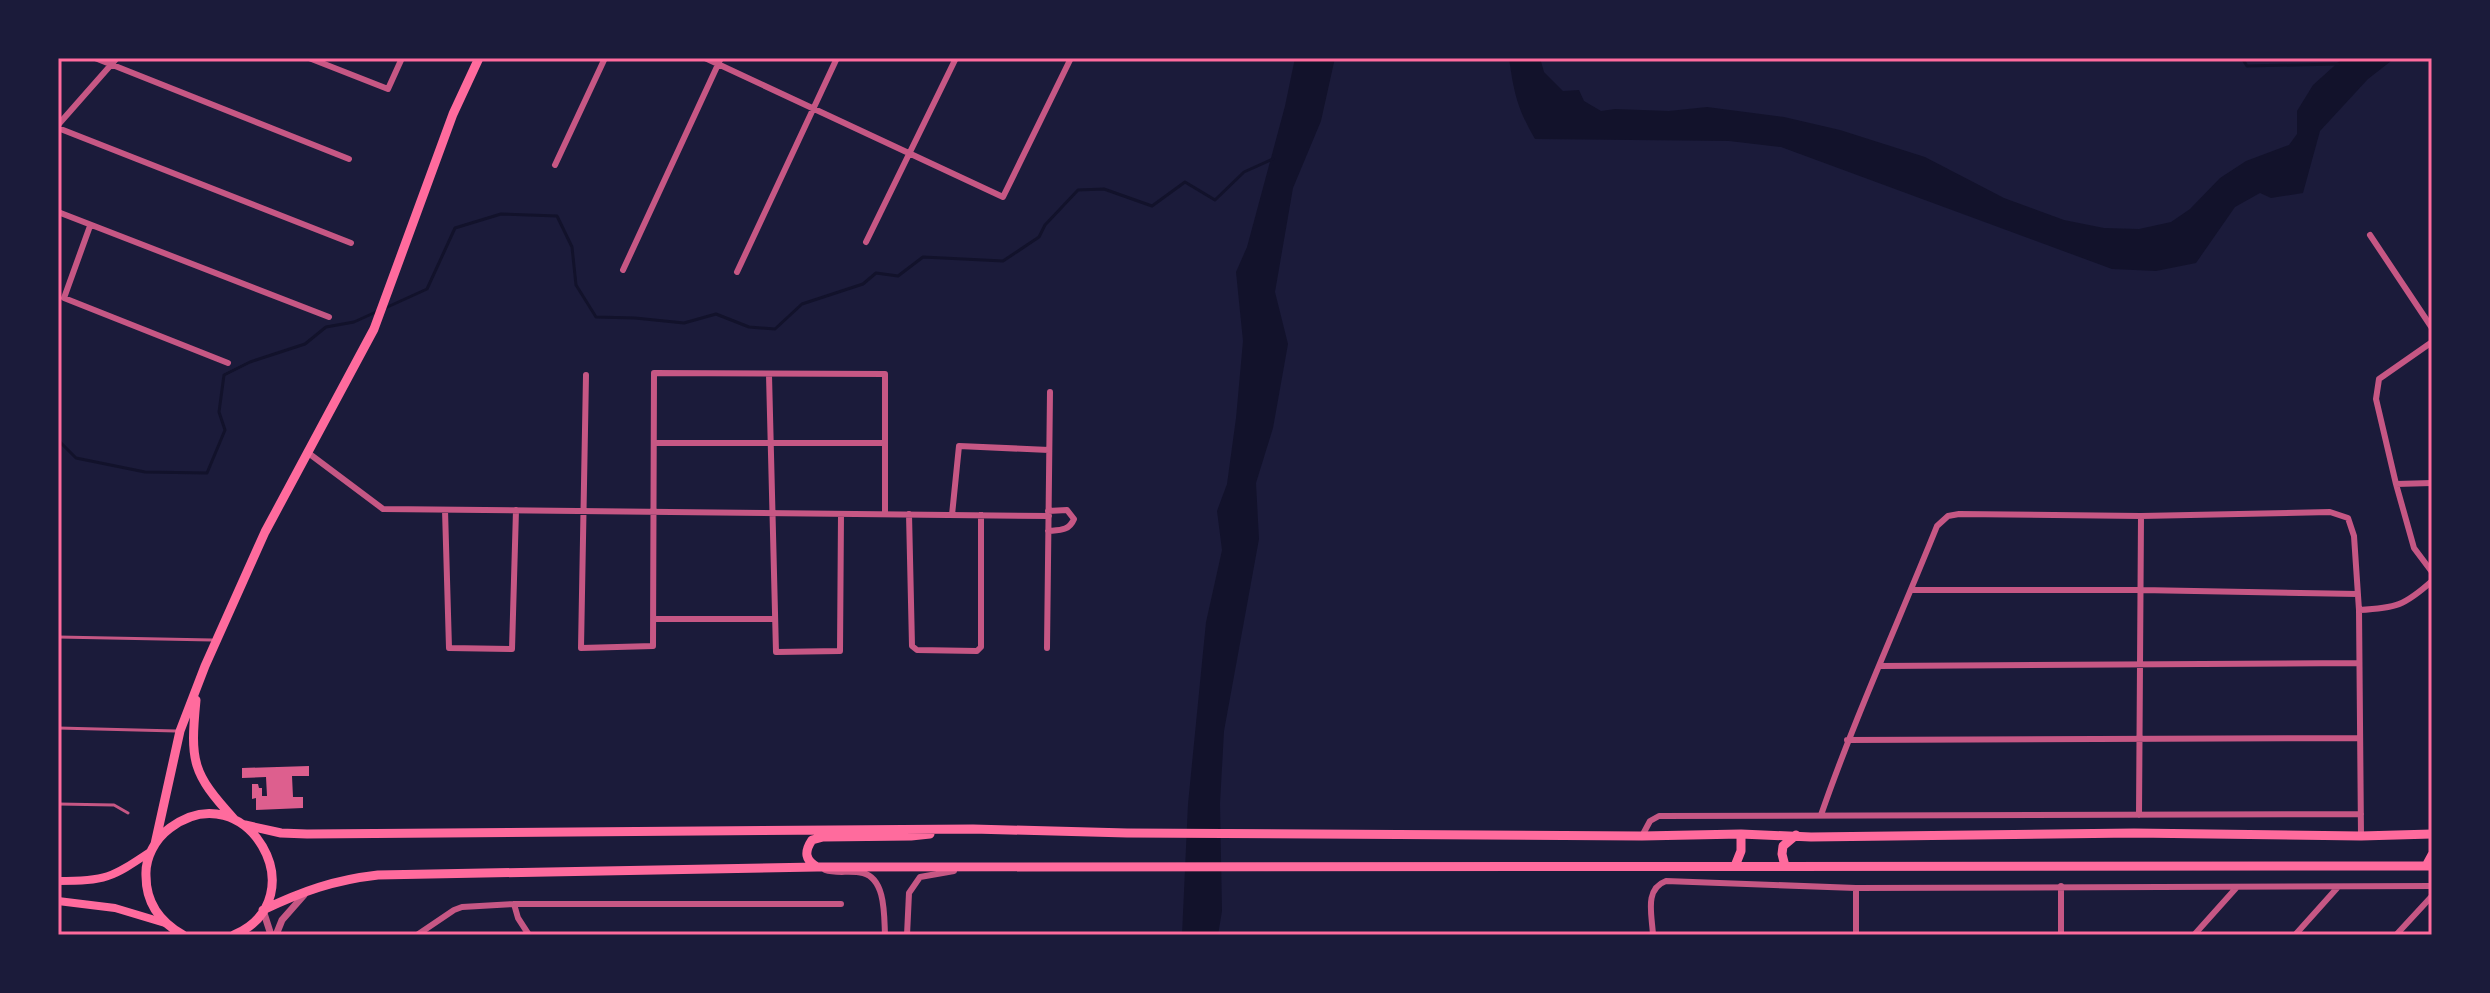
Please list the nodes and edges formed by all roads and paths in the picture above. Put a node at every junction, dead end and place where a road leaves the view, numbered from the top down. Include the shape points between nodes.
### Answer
1 (95, 58) edge
2 (117, 58) edge
3 (309, 58) edge
4 (402, 58) edge
5 (479, 58) edge
6 (605, 58) edge
7 (705, 58) edge
8 (837, 58) edge
9 (956, 58) edge
10 (1071, 58) edge
11 (720, 61) edge
12 (111, 65) junction
13 (813, 110) junction
14 (58, 127) edge
15 (910, 154) junction
16 (349, 159) dead end
17 (555, 165) dead end
18 (58, 212) edge
19 (90, 226) junction
20 (2370, 235) dead end
21 (866, 242) dead end
22 (351, 243) dead end
23 (623, 270) dead end
24 (737, 272) dead end
25 (329, 317) dead end
26 (2432, 328) edge
27 (2432, 342) edge
28 (228, 363) dead end
29 (586, 375) dead end
30 (769, 375) junction
31 (1050, 392) dead end
32 (654, 443) junction
33 (771, 443) junction
34 (885, 443) junction
35 (1049, 450) junction
36 (307, 452) junction
37 (2432, 483) edge
38 (2396, 484) junction
39 (445, 510) junction
40 (516, 510) junction
41 (584, 511) junction
42 (653, 512) junction
43 (773, 513) junction
44 (841, 514) junction
45 (885, 514) junction
46 (909, 514) junction
47 (1048, 514) junction
48 (952, 515) junction
49 (981, 515) junction
50 (2141, 516) junction
51 (1048, 531) junction
52 (2432, 572) edge
53 (2432, 581) edge
54 (1911, 590) junction
55 (2141, 590) junction
56 (2358, 594) junction
57 (2359, 610) junction
58 (653, 619) junction
59 (775, 619) junction
60 (58, 637) edge
61 (216, 640) junction
62 (1047, 648) dead end
63 (2140, 663) junction
64 (2359, 663) junction
65 (1880, 666) junction
66 (197, 690) junction
67 (58, 728) edge
68 (180, 731) junction
69 (2360, 738) junction
70 (1847, 740) junction
71 (2140, 740) junction
72 (58, 804) edge
73 (128, 813) dead end
74 (2361, 814) junction
75 (1821, 815) junction
76 (2139, 815) junction
77 (234, 819) junction
78 (245, 825) junction
79 (973, 829) junction
80 (1741, 834) junction
81 (2432, 834) edge
82 (1796, 835) junction
83 (1642, 836) junction
84 (2361, 836) junction
85 (153, 848) junction
86 (2432, 855) edge
87 (982, 866) junction
88 (1735, 866) junction
89 (1785, 866) junction
90 (2429, 866) edge
91 (817, 867) junction
92 (58, 881) edge
93 (2061, 886) junction
94 (2339, 886) junction
95 (2432, 886) edge
96 (2237, 887) junction
97 (310, 888) junction
98 (1856, 888) junction
99 (2432, 896) edge
100 (58, 901) edge
101 (514, 904) junction
102 (841, 904) dead end
103 (263, 910) junction
104 (165, 923) junction
105 (182, 935) edge
106 (234, 935) edge
107 (274, 935) edge
108 (418, 935) edge
109 (529, 935) edge
110 (885, 935) edge
111 (907, 935) edge
112 (1653, 935) edge
113 (1856, 935) edge
114 (2061, 935) edge
115 (2194, 935) edge
116 (2295, 935) edge
117 (2396, 935) edge

1 - 12 street
2 - 12 street
3 - 4 street via 388,89
5 - 36 main road via 453,114 374,329
6 - 17 street
7 - 11 street
8 - 13 street
9 - 15 street
10 - 15 street via 1003,197
11 - 13 street
11 - 23 street
12 - 14 street
12 - 16 street
13 - 15 street
13 - 24 street
14 - 22 street
15 - 21 street
18 - 19 street
19 - 25 street
19 - 28 street via 64,298
20 - 26 street
27 - 38 street via 2386,373 2376,389
29 - 41 street
30 - 32 street via 654,373
30 - 33 street
30 - 34 street via 885,374
31 - 35 street
32 - 33 street
32 - 42 street
33 - 34 street
33 - 43 street
34 - 45 street
35 - 47 street
35 - 48 street via 959,446
36 - 39 street via 383,509
36 - 61 main road
37 - 38 street
38 - 52 street via 2414,548
39 - 40 street
39 - 40 street via 449,648 512,649
40 - 41 street
41 - 42 street
41 - 58 street via 581,648 653,646
42 - 43 street
42 - 58 street
43 - 44 street
43 - 59 street
44 - 45 street
44 - 59 street via 840,651 776,652
45 - 46 street
46 - 48 street
46 - 49 street via 912,646 977,651
47 - 49 street
47 - 51 street
47 - 51 street via 1067,510 1074,519 1066,529
48 - 49 street
50 - 54 street via 1948,516 1937,526
50 - 55 street
50 - 56 street via 2330,512 2348,518
51 - 62 street
53 - 57 street via 2406,603
54 - 55 street
54 - 65 street
55 - 56 street
55 - 63 street
56 - 57 street
57 - 64 street
58 - 59 street
60 - 61 lane
61 - 66 main road
63 - 64 street
63 - 65 street
63 - 71 street
64 - 69 street
65 - 70 street
66 - 68 main road
66 - 77 main road via 194,761 202,782
67 - 68 lane
68 - 85 main road
69 - 71 street
69 - 74 street
70 - 71 street
70 - 75 street
71 - 76 street
72 - 73 lane via 114,805
74 - 76 street
74 - 84 street
75 - 76 street
75 - 83 street via 1659,816
77 - 78 main road
77 - 85 main road via 199,815 182,820
78 - 79 main road via 307,834
78 - 103 main road via 271,864 270,895
79 - 83 main road
79 - 91 main road via 823,837 807,848 806,857
80 - 82 main road
80 - 83 main road
80 - 88 main road
81 - 84 main road
82 - 84 main road
82 - 89 main road via 1783,846
85 - 92 main road via 113,876
85 - 104 main road via 146,890
86 - 90 main road
87 - 88 main road
87 - 91 main road
87 - 111 street via 920,877 910,889
88 - 89 main road
89 - 90 main road
91 - 97 main road via 378,875
91 - 110 street via 872,878 880,892
93 - 96 street
93 - 98 street
93 - 114 street
94 - 95 street
94 - 96 street
94 - 116 street
96 - 115 street
97 - 103 main road
97 - 107 street
98 - 112 street via 1666,881 1651,892
98 - 113 street
99 - 117 street
100 - 104 main road via 115,908
101 - 102 street
101 - 108 street via 462,907
101 - 109 street
103 - 106 main road
103 - 107 street
104 - 105 main road

